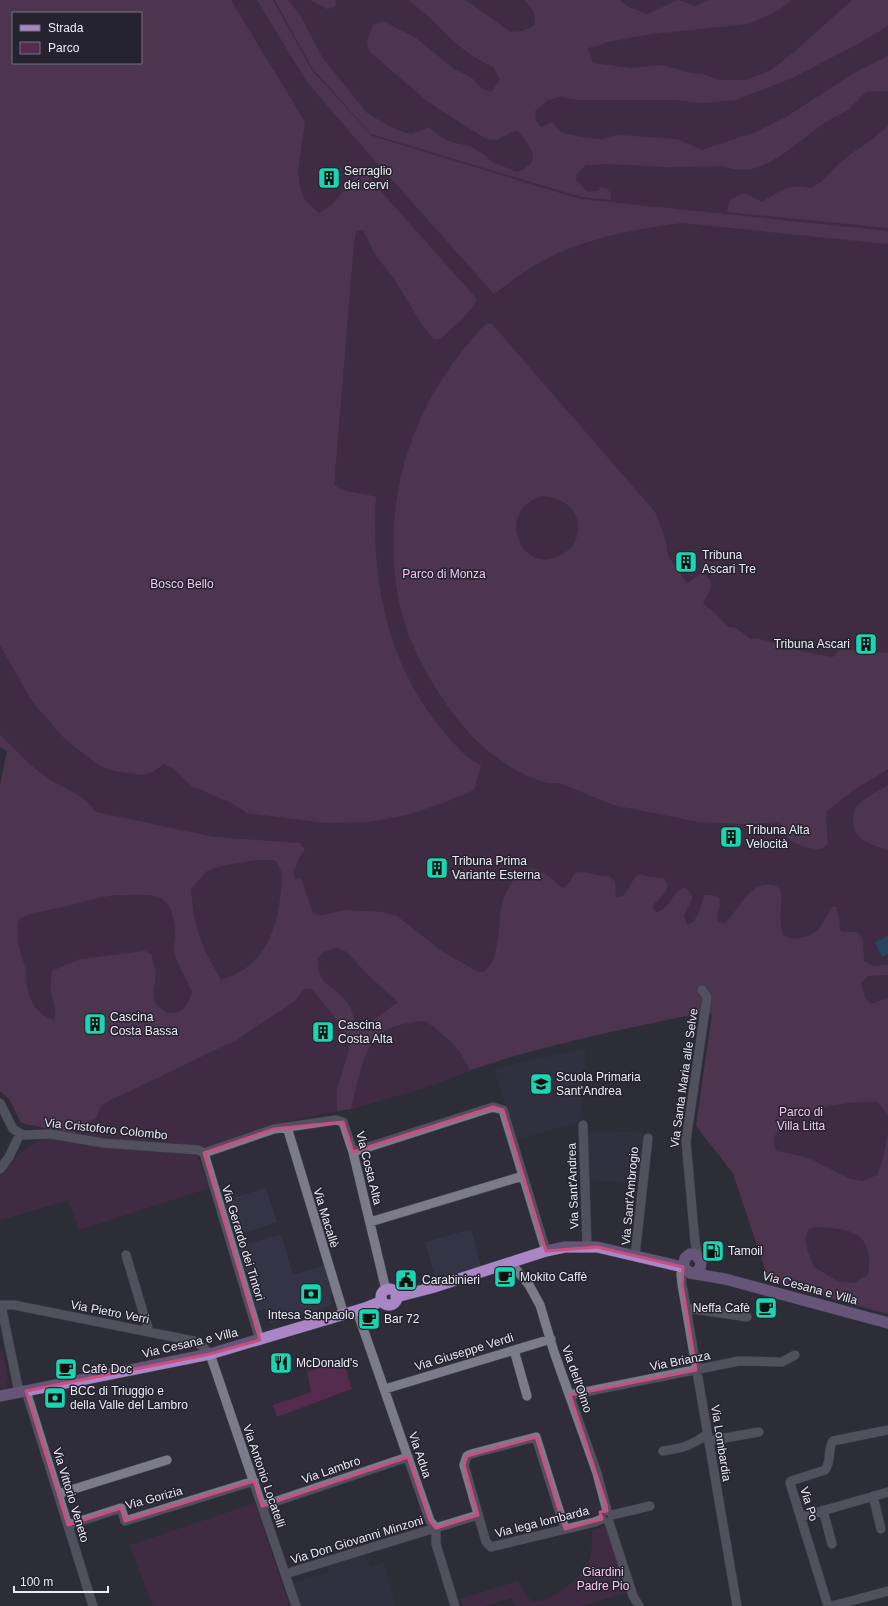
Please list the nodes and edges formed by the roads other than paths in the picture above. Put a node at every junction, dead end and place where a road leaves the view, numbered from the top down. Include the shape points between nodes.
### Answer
1 (702, 990) dead end
2 (0, 1103) edge
3 (583, 1125) dead end
4 (287, 1127) junction
5 (24, 1135) junction
6 (648, 1138) dead end
7 (353, 1152) junction
8 (204, 1153) junction
9 (0, 1169) edge
10 (523, 1176) junction
11 (370, 1222) junction
12 (587, 1245) junction
13 (546, 1251) junction
14 (126, 1255) dead end
15 (635, 1256) junction
16 (510, 1262) junction
17 (691, 1264) junction
18 (386, 1290) junction
19 (396, 1297) junction
20 (382, 1301) junction
21 (0, 1305) edge
22 (686, 1308) junction
23 (357, 1311) junction
24 (344, 1315) junction
25 (747, 1317) dead end
26 (888, 1323) edge
27 (150, 1332) junction
28 (551, 1339) junction
29 (260, 1340) junction
30 (514, 1350) junction
31 (210, 1354) junction
32 (795, 1355) dead end
33 (696, 1370) junction
34 (385, 1389) junction
35 (23, 1391) junction
36 (570, 1395) junction
37 (0, 1396) edge
38 (527, 1396) dead end
39 (888, 1430) edge
40 (759, 1432) dead end
41 (708, 1437) junction
42 (663, 1451) dead end
43 (408, 1457) junction
44 (167, 1460) dead end
45 (254, 1480) junction
46 (888, 1492) edge
47 (58, 1494) junction
48 (873, 1496) junction
49 (262, 1506) junction
50 (650, 1506) dead end
51 (824, 1510) junction
52 (478, 1515) junction
53 (607, 1517) junction
54 (801, 1517) junction
55 (68, 1525) junction
56 (436, 1528) junction
57 (565, 1529) junction
58 (881, 1529) dead end
59 (832, 1544) dead end
60 (285, 1574) junction
61 (888, 1591) edge
62 (93, 1606) edge
63 (296, 1606) edge
64 (455, 1606) edge
65 (639, 1606) edge
66 (737, 1606) edge
67 (828, 1606) edge
68 (832, 1606) edge

1 - 17 street, Via Santa Maria alle Selve via 707,997 686,1141 695,1242
2 - 5 street via 13,1129
3 - 12 street, Via Sant'Andrea
4 - 7 street, Via Costa Alta via 336,1120 343,1122
4 - 8 street, Via Costa Alta
4 - 24 street, Via Macallè
5 - 8 street, Via Cristoforo Colombo via 50,1134 104,1143 198,1150
5 - 9 street
6 - 15 street, Via Sant'Ambrogio
7 - 10 street via 493,1107 502,1110
7 - 11 street, Via Costa Alta
8 - 29 street, Via Gerardo dei Tintori
10 - 11 street
10 - 13 street
11 - 18 street, Via Costa Alta
12 - 13 main road, Via Cesana e Villa
12 - 15 main road, Via Cesana e Villa
13 - 16 main road, Via Cesana e Villa
14 - 27 street
15 - 17 main road, Via Cesana e Villa
16 - 19 main road, Via Cesana e Villa
16 - 28 street, Via dell'Olmo via 535,1295
17 - 22 street, Via Lombardia via 681,1274
17 - 26 main road, Via Cesana e Villa via 725,1279
18 - 19 main road via 392,1290
18 - 20 main road via 382,1293
19 - 20 main road via 391,1305 386,1305
20 - 23 main road, Via Cesana e Villa
21 - 27 street, Via Pietro Verri via 14,1305
21 - 35 street, Via Vittorio Veneto
22 - 25 street
22 - 33 street, Via Lombardia
23 - 24 main road, Via Cesana e Villa
23 - 34 street, Via Adua
24 - 29 main road, Via Cesana e Villa
27 - 31 street, Via Pietro Verri via 194,1341
28 - 30 street, Via Giuseppe Verdi
28 - 36 street, Via dell'Olmo
29 - 31 main road, Via Cesana e Villa
30 - 34 street, Via Giuseppe Verdi
30 - 38 street
31 - 35 main road, Via Cesana e Villa
31 - 45 street, Via Antonio Locatelli
32 - 33 street, Via Brianza via 782,1362 739,1361
33 - 36 street, Via Brianza
33 - 41 street, Via Lombardia
34 - 43 street, Via Adua
35 - 37 main road, Via Cesana e Villa
35 - 47 street, Via Vittorio Veneto
36 - 53 street, Via dell'Olmo via 597,1473
39 - 54 street, Via Po via 837,1439 830,1445 829,1462 825,1470 791,1481
40 - 41 street
41 - 42 street via 685,1448
41 - 66 street, Via Lombardia
43 - 49 street, Via Lambro
43 - 56 street, Via Adua via 430,1521
44 - 47 street
45 - 49 street, Via Antonio Locatelli
45 - 55 street, Via Gorizia via 125,1521 120,1508
46 - 48 street
47 - 55 street, Via Vittorio Veneto
48 - 51 street
48 - 58 street
49 - 60 street, Via Antonio Locatelli
50 - 53 street, Via lega lombarda
51 - 54 street
51 - 59 street
52 - 56 street
52 - 57 street, Via lega lombarda via 488,1546 496,1547
52 - 57 street via 464,1465 467,1456 536,1437
53 - 57 street, Via lega lombarda
53 - 65 street, Via dell'Olmo via 633,1596
54 - 67 street, Via Po
55 - 62 street, Via Vittorio Veneto
56 - 60 street, Via Don Giovanni Minzoni
56 - 64 street, Via Adua via 436,1544
60 - 63 street, Via Antonio Locatelli
61 - 68 street

